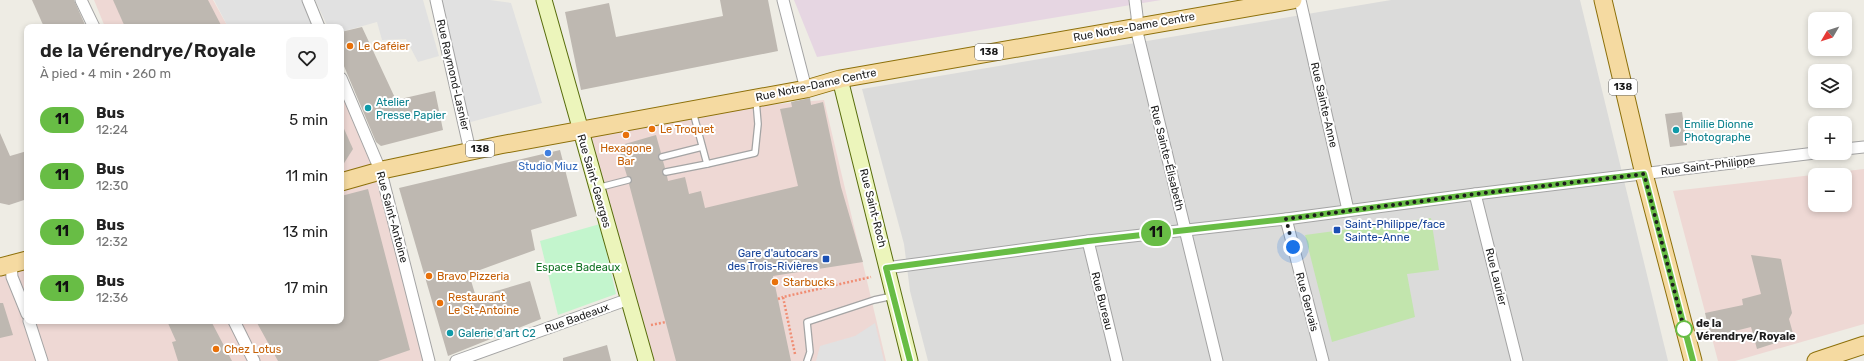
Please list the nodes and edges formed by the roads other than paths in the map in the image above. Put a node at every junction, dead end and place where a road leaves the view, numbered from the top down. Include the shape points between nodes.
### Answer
1 (81, 0) edge
2 (308, 0) edge
3 (436, 0) edge
4 (544, 0) edge
5 (782, 0) edge
6 (1135, 0) edge
7 (1293, 0) edge
8 (1300, 0) edge
9 (1603, 0) edge
10 (93, 24) edge
11 (318, 24) edge
12 (1137, 26) junction
13 (840, 79) junction
14 (344, 85) edge
15 (806, 89) junction
16 (756, 98) junction
17 (693, 110) junction
18 (580, 130) junction
19 (702, 147) junction
20 (1864, 147) edge
21 (1852, 148) edge
22 (470, 151) junction
23 (1808, 154) edge
24 (662, 157) dead end
25 (707, 164) junction
26 (381, 172) junction
27 (666, 172) dead end
28 (1644, 174) junction
29 (628, 180) dead end
30 (344, 181) edge
31 (596, 188) junction
32 (1476, 194) junction
33 (1348, 210) junction
34 (1286, 219) junction
35 (1184, 230) junction
36 (1088, 241) junction
37 (24, 261) edge
38 (5, 266) edge
39 (886, 268) junction
40 (893, 296) junction
41 (629, 299) junction
42 (24, 307) edge
43 (30, 324) edge
44 (236, 324) edge
45 (1864, 347) edge
46 (42, 361) edge
47 (254, 361) edge
48 (429, 361) edge
49 (456, 361) edge
50 (646, 361) edge
51 (807, 361) edge
52 (910, 361) edge
53 (1117, 361) edge
54 (1217, 361) edge
55 (1323, 361) edge
56 (1517, 361) edge
57 (1692, 361) edge
58 (1816, 361) edge

1 - 10 street
2 - 11 street
3 - 22 street, Rue Raymond-Lasnier
4 - 18 street, Rue Saint-Georges
5 - 15 street
6 - 12 street, Rue Sainte-Élisabeth
7 - 12 main road, Rue Notre-Dame Centre
8 - 33 street, Rue Sainte-Anne
9 - 28 main road, 138
12 - 13 main road, Rue Notre-Dame Centre / 138
12 - 35 street, Rue Sainte-Élisabeth
13 - 15 main road, Rue Notre-Dame Centre / 138
13 - 39 street, Rue Saint-Roch
14 - 26 street, Rue Saint-Antoine
15 - 16 main road, Rue Notre-Dame Centre / 138
16 - 17 main road, Rue Notre-Dame Centre / 138
16 - 25 lane via 758,124 755,153
17 - 18 main road, Rue Notre-Dame Centre / 138
17 - 19 lane
18 - 22 main road, Rue Notre-Dame Centre / 138
18 - 31 street, Rue Saint-Georges
19 - 24 lane
19 - 25 lane
20 - 21 street
22 - 26 main road, Rue Notre-Dame Centre / 138
23 - 28 street, Rue Saint-Philippe
25 - 27 lane
26 - 30 main road, Rue Notre-Dame Centre / 138
26 - 48 street, Rue Saint-Antoine
28 - 32 street, Rue Saint-Philippe
28 - 57 main road, 138
29 - 31 lane
31 - 41 street, Rue Saint-Georges
32 - 33 street, Rue Saint-Philippe
32 - 56 street, Rue Laurier
33 - 34 street, Rue Saint-Philippe
34 - 35 street, Rue Saint-Philippe
34 - 55 street, Rue Gervais
35 - 36 street, Rue Saint-Philippe
35 - 54 street, Rue Sainte-Élisabeth
36 - 39 street, Rue Saint-Philippe
36 - 53 street, Rue Bureau
37 - 38 main road
38 - 42 street
39 - 40 street, Rue Saint-Roch
40 - 51 lane via 807,322 810,352
40 - 52 street, Rue Saint-Roch
41 - 49 street, Rue Badeaux
41 - 50 street, Rue Saint-Georges
43 - 46 street
44 - 47 street
45 - 58 main road

